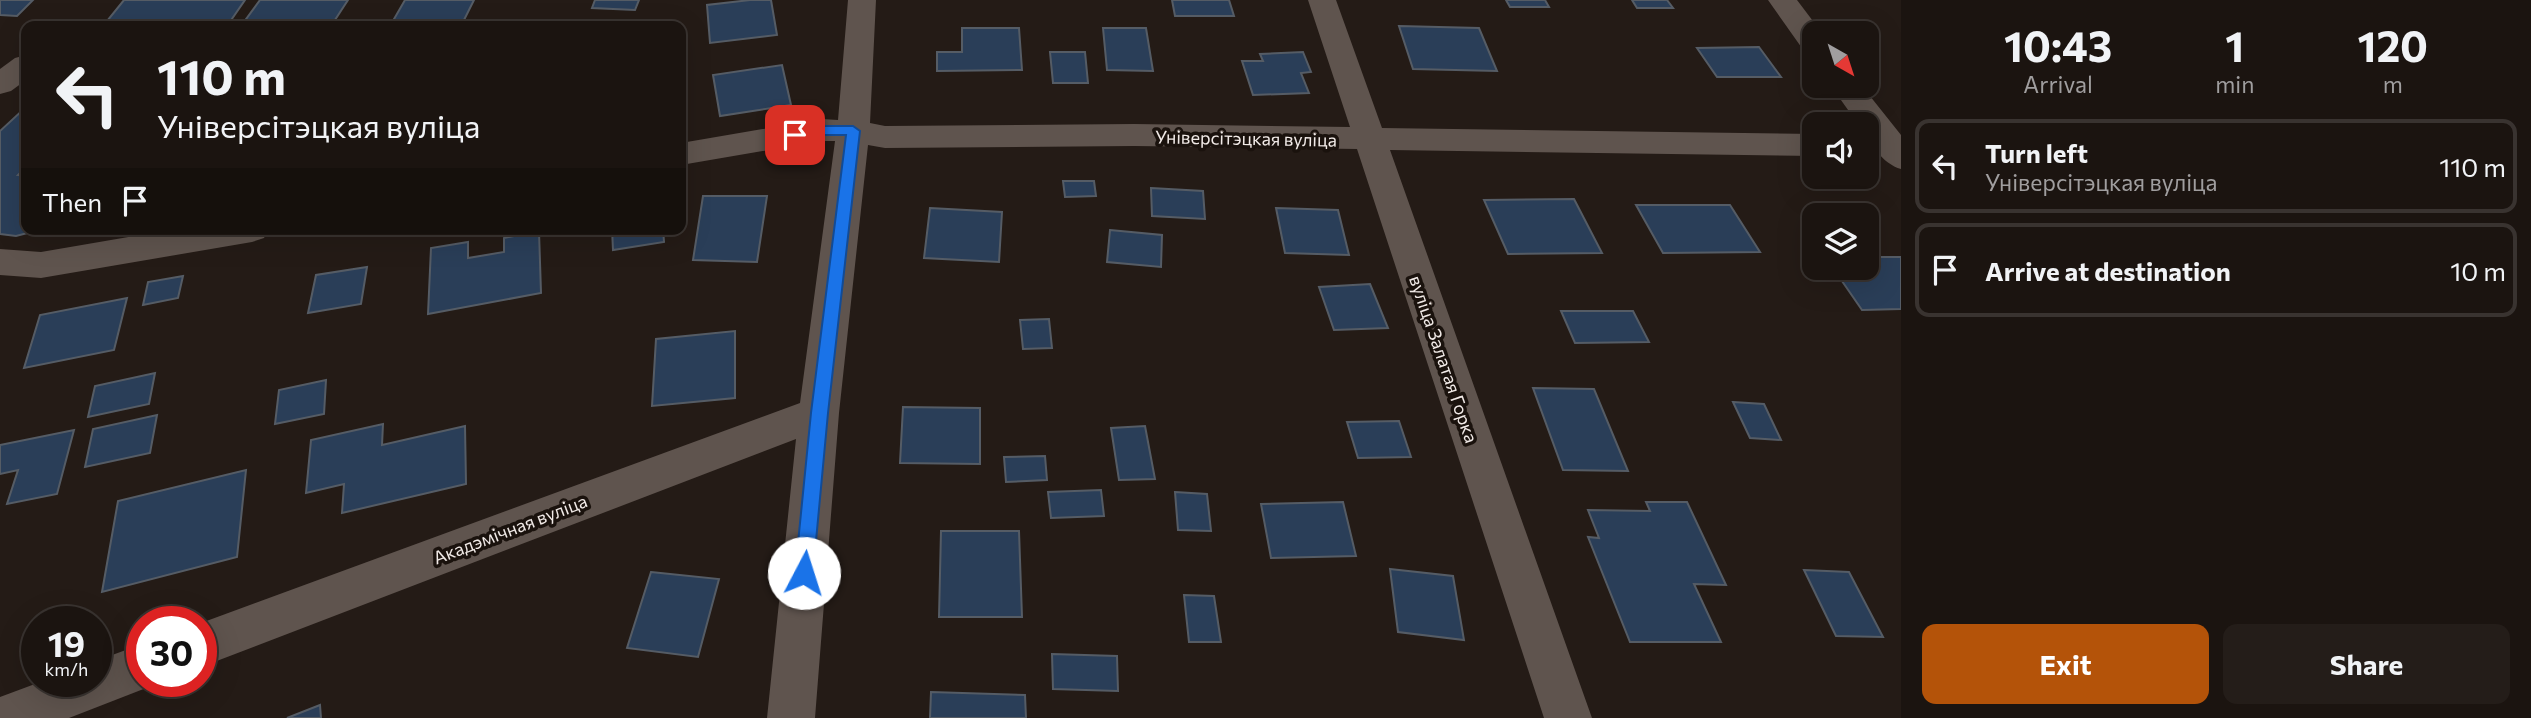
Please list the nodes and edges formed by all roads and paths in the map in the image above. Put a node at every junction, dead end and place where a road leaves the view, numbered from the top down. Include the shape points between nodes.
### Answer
1 (862, 0) edge
2 (1322, 0) edge
3 (1782, 0) edge
4 (1802, 27) edge
5 (21, 68) edge
6 (0, 83) edge
7 (1854, 98) edge
8 (853, 131) junction
9 (1369, 140) junction
10 (1802, 145) edge
11 (1890, 149) edge
12 (686, 153) edge
13 (189, 235) edge
14 (147, 239) edge
15 (0, 262) edge
16 (820, 413) junction
17 (217, 639) edge
18 (126, 673) edge
19 (7, 718) edge
20 (791, 718) edge
21 (1568, 718) edge

1 - 8 street
2 - 9 street, вуліца Залатая Горка
3 - 4 street
5 - 6 street
7 - 11 street
8 - 9 street, Універсітэцкая вуліца via 885,137 1134,135
8 - 12 street, Універсітэцкая вуліца via 822,130
8 - 16 street
9 - 10 street, Універсітэцкая вуліца
9 - 21 street, вуліца Залатая Горка
13 - 14 street
14 - 15 street via 41,265
16 - 17 street, Акадэмічная вуліца
16 - 20 street
18 - 19 street

